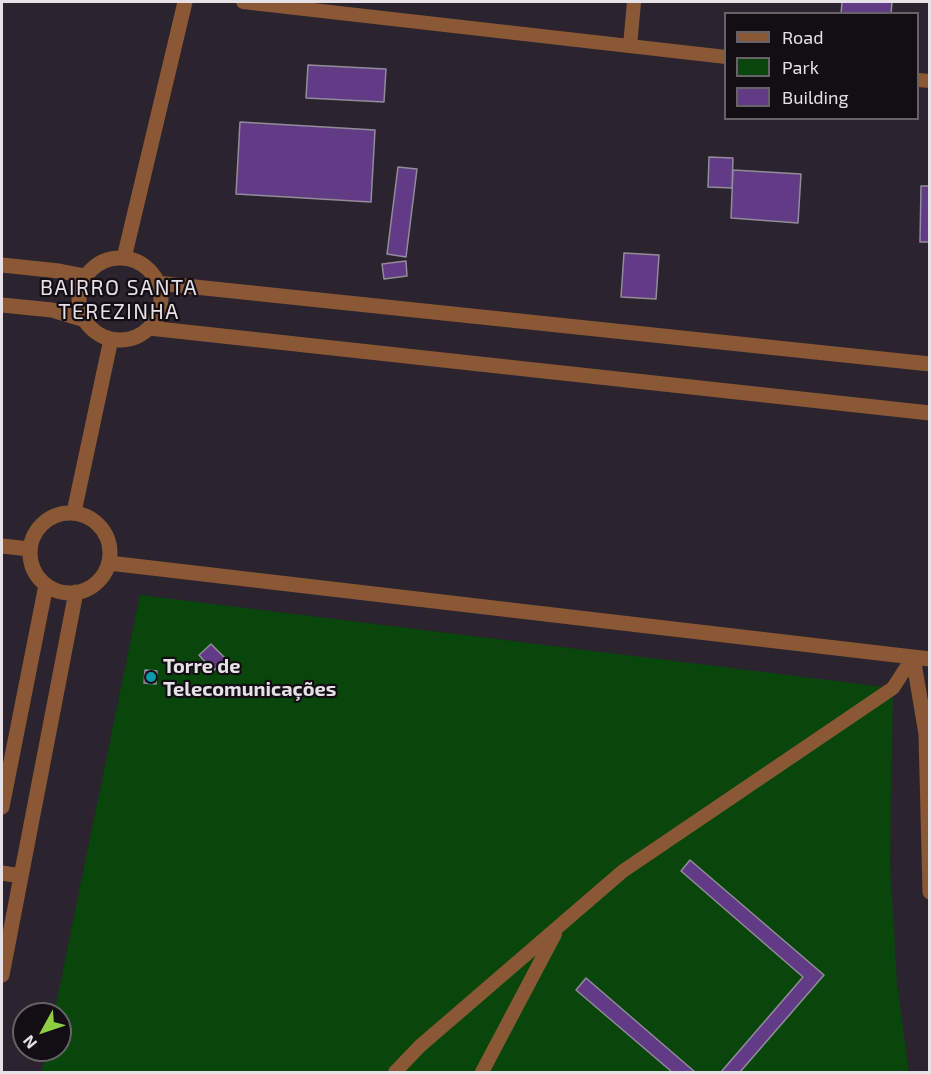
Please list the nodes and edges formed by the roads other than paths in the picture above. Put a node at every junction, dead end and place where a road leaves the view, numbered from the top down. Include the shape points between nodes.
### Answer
1 (185, 2) edge
2 (243, 2) edge
3 (634, 2) edge
4 (630, 46) junction
5 (724, 57) edge
6 (124, 258) junction
7 (2, 265) edge
8 (85, 276) junction
9 (157, 283) junction
10 (2, 305) edge
11 (85, 320) junction
12 (149, 328) junction
13 (111, 339) junction
14 (930, 364) edge
15 (930, 413) edge
16 (74, 512) junction
17 (2, 546) edge
18 (29, 549) junction
19 (109, 563) junction
20 (46, 585) junction
21 (76, 592) junction
22 (913, 657) junction
23 (930, 659) edge
24 (928, 734) edge
25 (2, 807) edge
26 (2, 873) edge
27 (21, 876) junction
28 (930, 892) edge
29 (559, 927) junction
30 (2, 975) edge
31 (395, 1072) edge
32 (482, 1072) edge

1 - 6 street
2 - 4 lane
3 - 4 lane
4 - 5 lane
6 - 8 street via 102,262
6 - 9 street via 144,266
7 - 8 street
8 - 11 street via 79,298
9 - 12 street via 160,307
9 - 14 street
10 - 11 street via 52,310
11 - 13 street via 92,329
12 - 13 street via 126,339
12 - 15 street
13 - 16 street
16 - 18 street via 49,517 39,525
16 - 19 street via 95,521 103,530 108,540
17 - 18 street
18 - 20 street via 33,569
19 - 21 street via 97,583
19 - 22 street
20 - 21 street via 66,593
20 - 25 street
21 - 27 street
22 - 23 street
22 - 24 street
22 - 29 lane via 894,688 623,871
24 - 28 street
26 - 27 street
27 - 30 street
29 - 31 lane
29 - 32 lane

